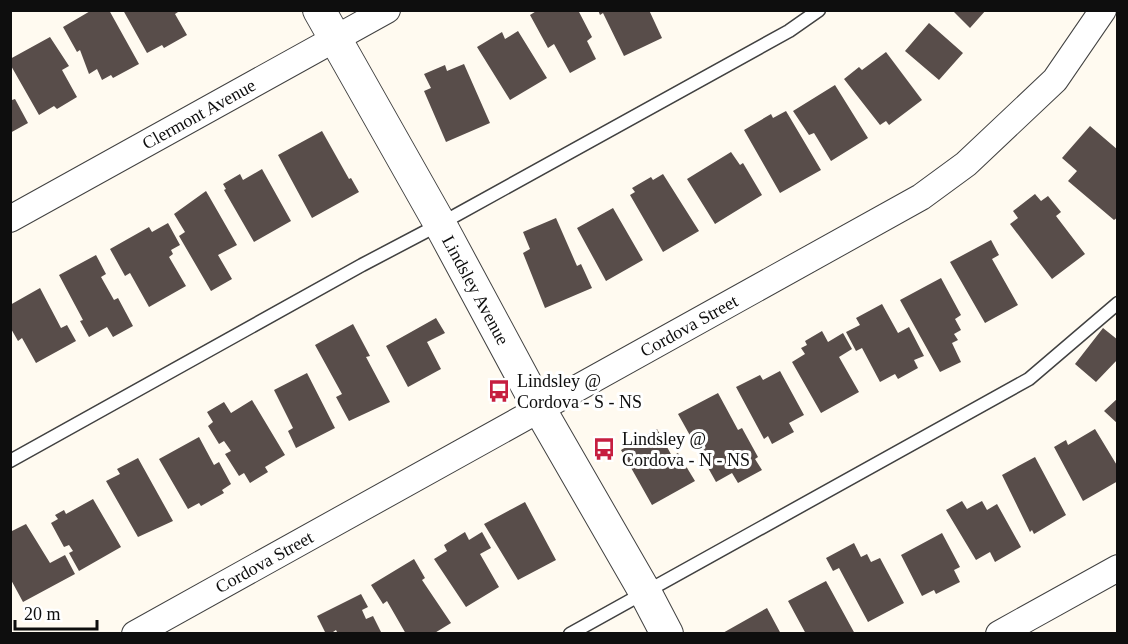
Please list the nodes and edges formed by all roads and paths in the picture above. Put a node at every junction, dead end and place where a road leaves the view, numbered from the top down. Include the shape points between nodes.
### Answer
1 (319, 10) edge
2 (387, 10) edge
3 (819, 10) edge
4 (1103, 10) edge
5 (334, 39) junction
6 (10, 219) edge
7 (440, 224) junction
8 (1118, 303) edge
9 (539, 408) junction
10 (10, 461) edge
11 (1118, 568) edge
12 (645, 592) junction
13 (135, 633) edge
14 (570, 633) edge
15 (668, 633) edge
16 (999, 633) edge

1 - 5 street, Lindsley Avenue
2 - 5 street, Clermont Avenue
3 - 7 lane via 789,31
4 - 9 street, Cordova Street via 1055,80 966,164 921,197
5 - 6 street, Clermont Avenue
5 - 7 street, Lindsley Avenue
7 - 9 street, Lindsley Avenue
7 - 10 lane
8 - 12 lane via 1029,379
9 - 12 street, Lindsley Avenue
9 - 13 street, Cordova Street
11 - 16 street
12 - 14 lane
12 - 15 street, Lindsley Avenue

